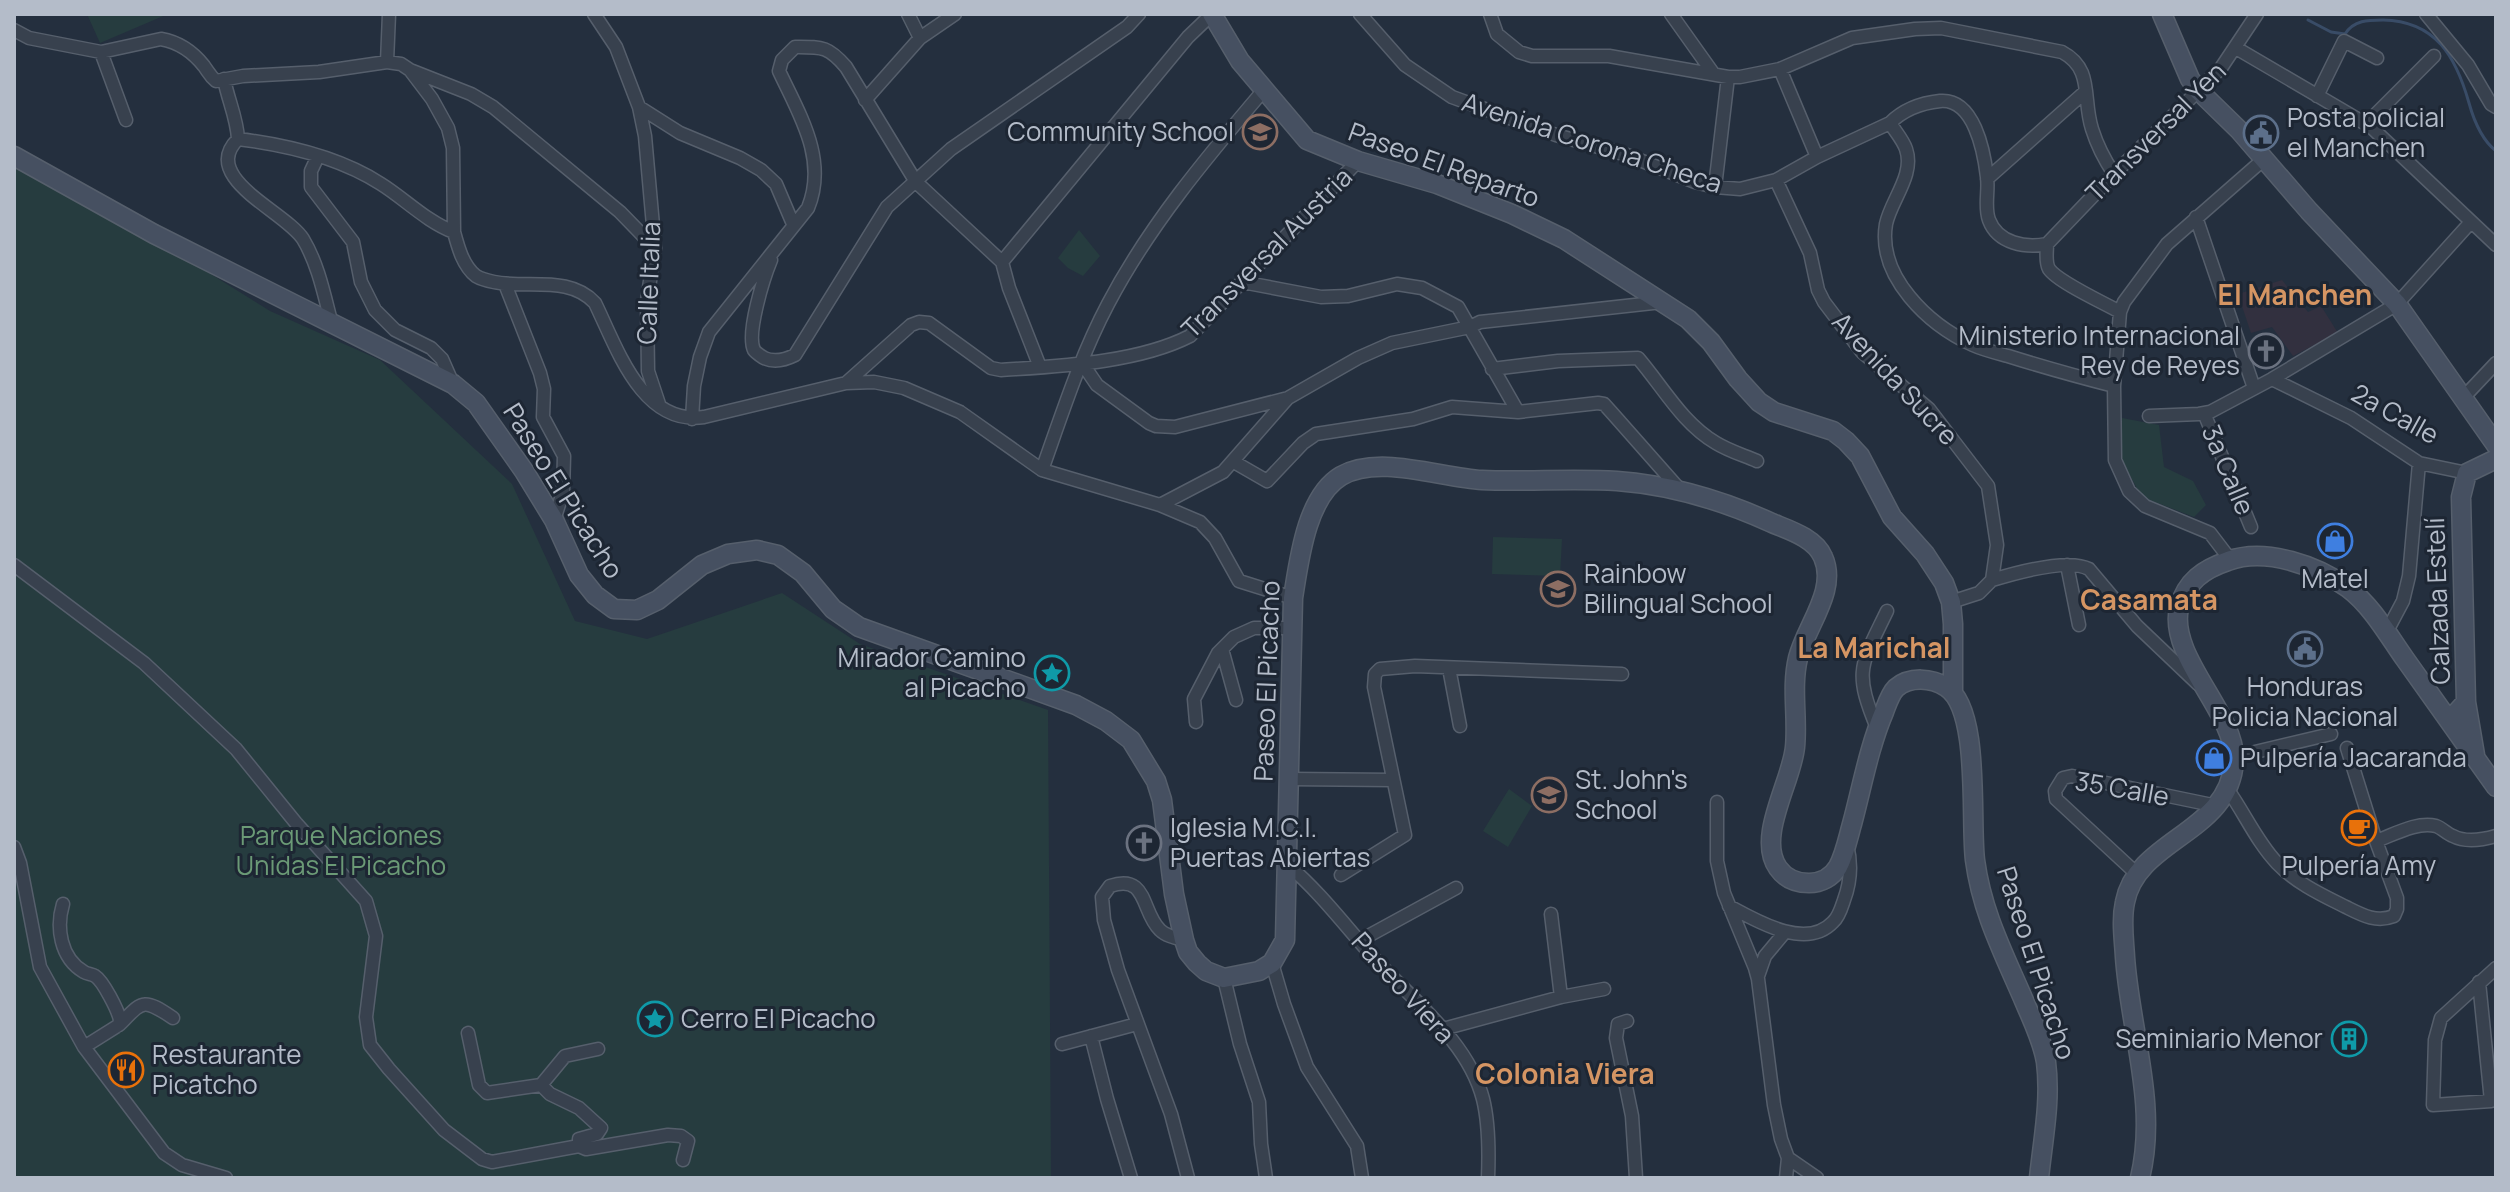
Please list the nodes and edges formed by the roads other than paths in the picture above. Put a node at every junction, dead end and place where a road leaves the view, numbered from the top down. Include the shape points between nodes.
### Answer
1 (389, 14) edge
2 (594, 14) edge
3 (908, 14) edge
4 (955, 14) edge
5 (1139, 14) edge
6 (1212, 14) edge
7 (1360, 14) edge
8 (1490, 14) edge
9 (1671, 14) edge
10 (2162, 14) edge
11 (2257, 14) edge
12 (2426, 14) edge
13 (14, 30) edge
14 (920, 38) junction
15 (2236, 48) junction
16 (101, 52) junction
17 (2434, 56) dead end
18 (2377, 58) dead end
19 (387, 62) junction
20 (1780, 69) junction
21 (410, 70) junction
22 (1713, 73) junction
23 (1728, 77) junction
24 (224, 79) junction
25 (1263, 91) junction
26 (2086, 91) junction
27 (2199, 91) junction
28 (2317, 96) junction
29 (865, 100) junction
30 (639, 107) junction
31 (2496, 107) edge
32 (126, 120) dead end
33 (1890, 123) junction
34 (2366, 124) junction
35 (238, 139) junction
36 (14, 156) edge
37 (318, 156) junction
38 (1817, 157) junction
39 (2264, 159) junction
40 (1358, 161) junction
41 (2114, 174) junction
42 (1987, 179) junction
43 (1776, 180) junction
44 (916, 182) junction
45 (1715, 187) junction
46 (2196, 217) junction
47 (2470, 223) junction
48 (793, 224) junction
49 (454, 232) junction
50 (2047, 244) junction
51 (2496, 245) edge
52 (776, 246) junction
53 (655, 248) junction
54 (1002, 262) junction
55 (1242, 282) junction
56 (505, 284) junction
57 (1662, 302) junction
58 (2397, 304) junction
59 (2120, 312) junction
60 (331, 321) junction
61 (1470, 327) junction
62 (1082, 363) junction
63 (2496, 363) edge
64 (1040, 367) junction
65 (1492, 369) junction
66 (2272, 379) junction
67 (846, 383) junction
68 (453, 384) junction
69 (2114, 386) junction
70 (2254, 388) junction
71 (1288, 398) junction
72 (2463, 398) junction
73 (661, 409) junction
74 (1518, 412) junction
75 (2204, 413) junction
76 (2149, 416) dead end
77 (692, 419) junction
78 (2496, 445) edge
79 (2496, 459) edge
80 (1757, 461) dead end
81 (1234, 462) junction
82 (2419, 463) junction
83 (1042, 470) junction
84 (2467, 473) junction
85 (1681, 491) junction
86 (1160, 505) junction
87 (554, 520) junction
88 (2251, 527) dead end
89 (2233, 559) junction
90 (14, 565) edge
91 (2067, 565) junction
92 (1992, 580) junction
93 (1293, 598) junction
94 (1951, 602) junction
95 (1887, 611) dead end
96 (2079, 625) dead end
97 (1292, 628) junction
98 (2386, 633) junction
99 (1222, 649) junction
100 (1449, 668) junction
101 (1622, 674) dead end
102 (2204, 688) junction
103 (1953, 692) junction
104 (1236, 700) dead end
105 (2466, 702) junction
106 (2449, 721) junction
107 (1196, 722) dead end
108 (1460, 726) dead end
109 (1877, 728) junction
110 (2331, 734) dead end
111 (2347, 748) dead end
112 (2234, 757) junction
113 (2475, 758) junction
114 (1290, 779) junction
115 (1393, 780) junction
116 (2496, 787) edge
117 (2222, 798) junction
118 (1717, 802) dead end
119 (2496, 836) edge
120 (2376, 841) junction
121 (1847, 845) junction
122 (14, 847) edge
123 (1288, 865) junction
124 (2137, 874) junction
125 (1341, 875) dead end
126 (1456, 888) dead end
127 (63, 904) dead end
128 (1729, 906) junction
129 (1551, 914) dead end
130 (1785, 932) junction
131 (1184, 940) junction
132 (1359, 941) junction
133 (1272, 963) junction
134 (2496, 968) edge
135 (1224, 978) junction
136 (1758, 979) junction
137 (2479, 982) junction
138 (1604, 989) dead end
139 (1561, 997) junction
140 (173, 1018) dead end
141 (1627, 1021) dead end
142 (1137, 1024) junction
143 (119, 1025) junction
144 (1443, 1029) junction
145 (468, 1033) dead end
146 (1091, 1036) junction
147 (1062, 1044) dead end
148 (84, 1047) junction
149 (598, 1049) dead end
150 (541, 1085) junction
151 (579, 1146) junction
152 (1788, 1158) junction
153 (683, 1160) dead end
154 (226, 1178) edge
155 (1131, 1178) edge
156 (1188, 1178) edge
157 (1266, 1178) edge
158 (1362, 1178) edge
159 (1488, 1178) edge
160 (1636, 1178) edge
161 (1786, 1178) edge
162 (1817, 1178) edge
163 (2039, 1178) edge
164 (2140, 1178) edge

1 - 19 street
2 - 30 street, Calle Italia via 616,47
3 - 14 street
4 - 14 street
5 - 44 street via 951,149
6 - 25 street, Paseo El Reparto
6 - 54 street
7 - 45 street, Avenida Corona Checa via 1405,65 1452,97
8 - 22 street via 1497,34 1532,56 1609,56
9 - 22 street
10 - 27 street
11 - 15 street, Transversal Yen
12 - 31 street
13 - 16 street via 29,38
14 - 29 street
15 - 27 street, Transversal Yen
15 - 28 street
16 - 24 street via 171,41 193,55 216,81
16 - 32 street
17 - 34 street
18 - 28 street via 2344,41
19 - 21 street
19 - 24 street
20 - 23 street
20 - 26 street via 1852,38 1941,28 2062,52 2076,59
20 - 38 street
21 - 49 street via 451,137
21 - 53 street via 493,107 620,212
22 - 23 street
23 - 45 street
24 - 35 street
25 - 40 street, Paseo El Reparto via 1307,140
25 - 62 street via 1153,231 1109,302
26 - 41 street via 2091,127
26 - 42 street
27 - 39 street
27 - 41 street, Transversal Yen
28 - 34 street
29 - 44 street
29 - 48 street via 833,52 795,47 782,60 779,71 808,130 816,174 808,208
30 - 48 street via 680,133 761,170 776,184
30 - 53 street, Calle Italia
33 - 38 street, Avenida Corona Checa
33 - 42 street, Avenida Corona Checa via 1923,103 1960,106 1970,117
33 - 69 street via 1906,149 1908,167 1892,204 1885,246 1893,274 1914,302 1935,322 1974,345
34 - 47 street
35 - 37 street
35 - 60 street via 229,148 231,174 304,241
36 - 60 street, Paseo El Picacho via 154,234
37 - 49 street via 380,183
37 - 68 street via 311,187 353,242 361,282 375,310 395,330 431,348
38 - 43 street, Avenida Corona Checa
39 - 46 street
39 - 58 street
40 - 55 street, Transversal Austria
40 - 57 street, Paseo El Reparto via 1512,214 1564,239
41 - 50 street, Transversal Yen
42 - 50 street via 1989,221 2001,236 2031,247
43 - 45 street, Avenida Corona Checa via 1740,189
43 - 92 street, Avenida Sucre via 1810,253 1824,302 1862,352 1929,409 1988,486 1997,545
44 - 52 street via 887,207 795,355 772,361 754,349 753,336
44 - 54 street
46 - 59 street via 2167,244
46 - 70 street
47 - 51 street
47 - 58 street
48 - 52 street
49 - 56 street via 460,253 476,276
50 - 59 street via 2050,269
52 - 77 street via 709,332 697,372
53 - 73 street, Calle Italia via 646,333 648,371
54 - 64 street
55 - 61 street via 1321,297 1409,285 1458,307
55 - 62 street, Transversal Austria via 1190,336 1150,353
56 - 73 street via 567,286 587,294 636,382
56 - 87 street via 540,373 543,417 564,456 563,492
57 - 61 street
57 - 94 street, Paseo El Reparto via 1711,342 1759,402 1846,441 1860,456 1892,517 1944,583
58 - 66 street
58 - 72 street
59 - 69 street
60 - 68 street, Paseo El Picacho
61 - 65 street
61 - 71 street via 1376,349
62 - 64 street, Transversal Austria
62 - 71 street via 1097,385 1156,426 1175,427
62 - 83 street
63 - 72 street
64 - 67 street, Transversal Austria via 991,368 929,323 919,322
65 - 74 street
65 - 80 street via 1638,358 1705,435
66 - 70 street
66 - 82 street, 2a Calle via 2351,418
67 - 77 street
67 - 83 street via 874,382 931,398 960,412
68 - 87 street, Paseo El Picacho via 476,403
69 - 89 street via 2115,460 2129,491 2145,506 2210,533
70 - 75 street
71 - 81 street
72 - 78 street
73 - 77 street
74 - 81 street via 1452,407 1413,419 1316,434 1267,481
74 - 85 street via 1604,404
75 - 76 street
75 - 88 street, 3a Calle
79 - 84 street
81 - 86 street
82 - 84 street, 2a Calle
82 - 98 street via 2409,576
83 - 86 street
84 - 105 street, Calzada Estelí via 2461,497
85 - 93 street, Paseo El Picacho via 1620,481 1476,480 1400,468 1344,474 1312,512
85 - 121 street, Paseo El Picacho via 1737,507 1797,534 1819,548 1826,561 1826,588 1795,675 1795,746 1771,849 1781,872 1791,880 1813,883 1837,870
86 - 93 street via 1200,522 1239,581
87 - 131 street, Paseo El Picacho via 579,575 614,609 637,610 658,600 702,565 728,554 767,552 803,573 833,609 859,627 1076,705 1106,721 1131,740 1156,781
89 - 98 street via 2265,557 2306,565 2349,589
89 - 102 street via 2206,569 2186,589 2178,611 2182,639
90 - 151 street via 144,663 236,749 366,901 376,936 366,1017 370,1045 444,1130 492,1162
91 - 92 street
91 - 96 street
91 - 102 street via 2089,569 2137,626
92 - 94 street via 1979,593
93 - 97 street, Paseo El Picacho
94 - 103 street, Paseo El Reparto
95 - 109 street via 1862,668 1861,683
97 - 99 street via 1254,628
97 - 114 street, Paseo El Picacho
98 - 106 street
99 - 104 street
99 - 107 street via 1194,699
100 - 101 street
100 - 108 street
100 - 115 street via 1415,666 1375,674
102 - 112 street via 2229,732
103 - 109 street, Paseo El Picacho via 1934,681 1907,682 1892,692
103 - 163 street, Paseo El Picacho via 1968,731 1980,892 2046,1058 2049,1103
105 - 106 street, Calzada Estelí
105 - 113 street
106 - 113 street
109 - 121 street, Paseo El Picacho
110 - 112 street
111 - 120 street
112 - 117 street via 2233,776
113 - 116 street
114 - 115 street
114 - 123 street, Paseo El Picacho
115 - 125 street via 1404,836
117 - 120 street via 2285,870 2307,887 2383,920 2394,916 2397,898
117 - 124 street
117 - 124 street, 35 Calle via 2063,778 2056,799
118 - 128 street via 1717,861
119 - 120 street via 2468,840 2437,826 2422,826
121 - 130 street via 1851,874 1833,922 1811,932
122 - 148 street via 40,967
123 - 132 street, Paseo Viera via 1315,888
123 - 133 street, Paseo El Picacho via 1285,940
124 - 164 street via 2125,902 2123,930 2147,1115
126 - 132 street
127 - 143 street via 63,947 76,965 100,981 119,1013
128 - 130 street
128 - 136 street
129 - 139 street
130 - 136 street via 1765,956
131 - 135 street, Paseo El Picacho via 1197,963
131 - 142 street via 1161,931 1134,885 1110,886 1102,897 1104,920
132 - 144 street, Paseo Viera
133 - 135 street
133 - 158 street via 1307,1067 1357,1146
134 - 137 street
135 - 157 street via 1259,1102
136 - 152 street via 1774,1105
137 - 137 street via 2491,1101 2434,1105 2436,1029
138 - 139 street
139 - 144 street
140 - 143 street via 146,1004 136,1006
141 - 160 street via 1618,1024 1616,1038 1632,1116
142 - 146 street
142 - 156 street
143 - 148 street
144 - 159 street, Paseo Viera via 1483,1099
145 - 150 street via 483,1091
146 - 147 street
146 - 155 street
148 - 154 street via 164,1153 182,1165
149 - 150 street via 565,1056
150 - 151 street via 601,1128 579,1139
151 - 153 street via 681,1136 688,1141
152 - 161 street
152 - 162 street

